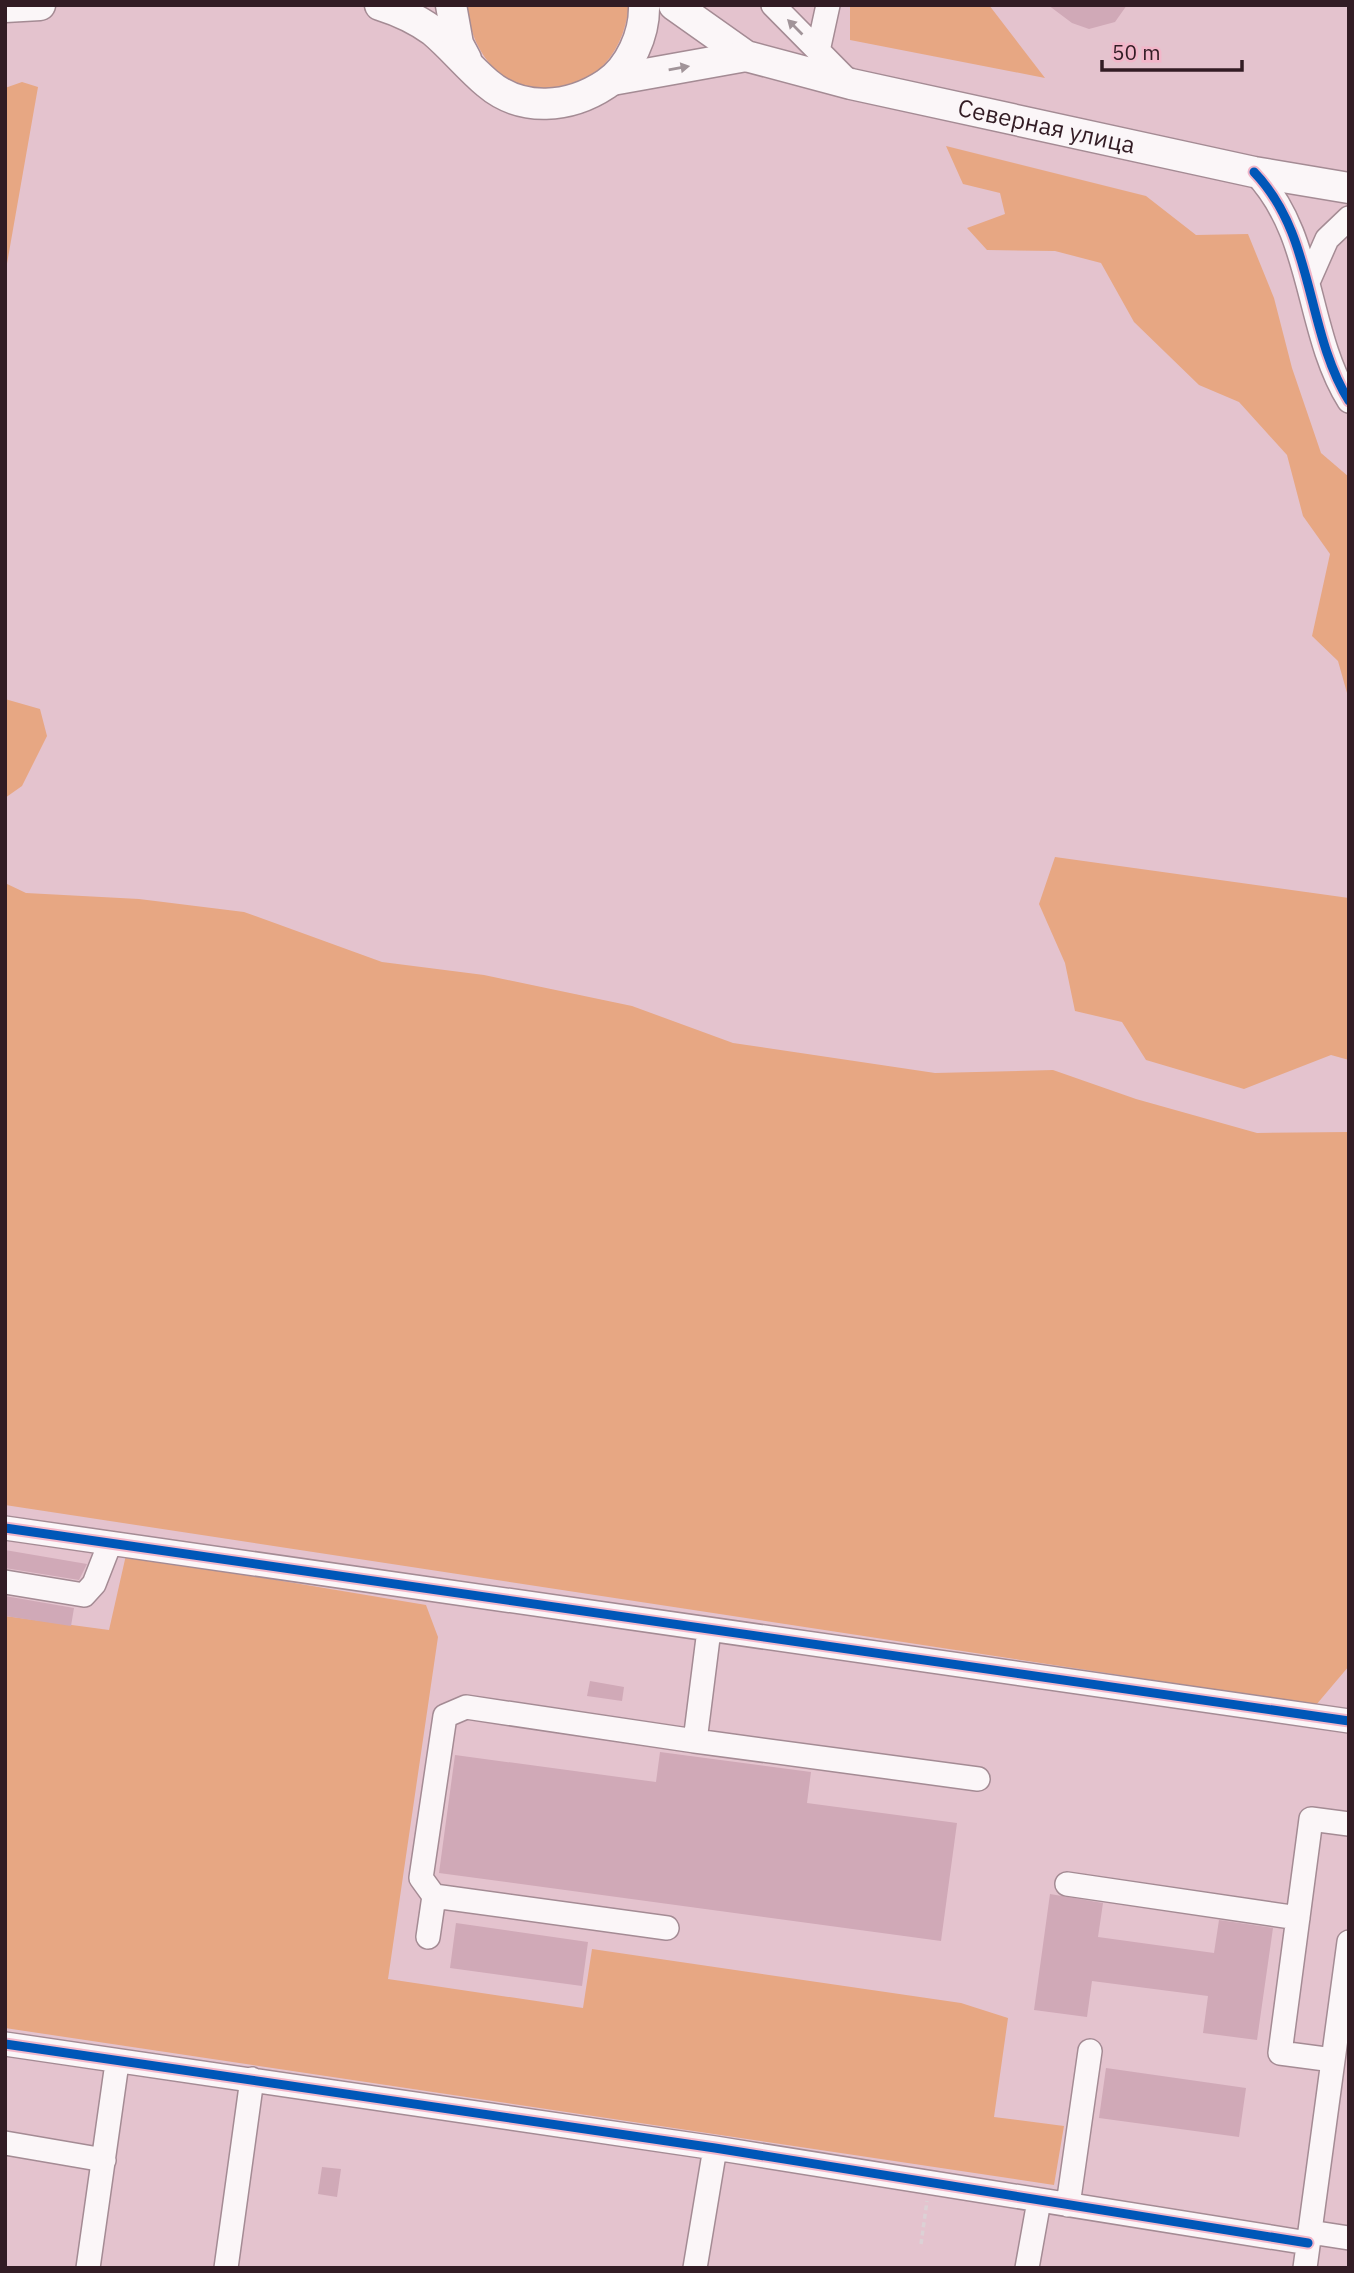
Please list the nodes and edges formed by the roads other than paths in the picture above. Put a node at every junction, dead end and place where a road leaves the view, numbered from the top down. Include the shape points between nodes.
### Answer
1 (40, 5) edge
2 (380, 5) edge
3 (451, 5) edge
4 (644, 5) edge
5 (674, 5) edge
6 (773, 5) edge
7 (828, 5) edge
8 (5, 6) edge
9 (818, 51) junction
10 (746, 56) junction
11 (469, 65) junction
12 (612, 80) junction
13 (851, 84) junction
14 (1254, 173) junction
15 (1349, 188) edge
16 (1349, 218) edge
17 (1308, 282) junction
18 (1347, 391) edge
19 (5, 1528) edge
20 (110, 1543) junction
21 (5, 1582) edge
22 (709, 1630) junction
23 (1349, 1721) edge
24 (695, 1741) junction
25 (978, 1779) dead end
26 (1349, 1824) edge
27 (1067, 1884) dead end
28 (434, 1896) junction
29 (1298, 1918) junction
30 (667, 1928) dead end
31 (428, 1937) dead end
32 (1349, 1942) edge
33 (1347, 1973) edge
34 (5, 2044) edge
35 (1090, 2051) dead end
36 (1333, 2060) junction
37 (117, 2063) junction
38 (252, 2079) junction
39 (5, 2143) edge
40 (715, 2148) junction
41 (104, 2160) junction
42 (1039, 2201) junction
43 (1068, 2206) junction
44 (1309, 2237) junction
45 (1349, 2238) edge
46 (88, 2268) edge
47 (226, 2268) edge
48 (695, 2268) edge
49 (1027, 2268) edge
50 (1304, 2268) edge

1 - 8 main road
2 - 11 main road via 432,31
3 - 11 main road via 458,44
4 - 12 main road via 640,35 629,60
5 - 10 main road
9 -> 6 street
7 - 9 street
9 - 13 street
12 -> 10 main road
10 - 13 main road, Северная улица
11 - 12 main road via 511,98 537,104 564,103 590,95
13 - 14 main road, Северная улица
14 - 15 main road, Северная улица
14 - 17 street via 1267,186 1291,229
16 - 17 street via 1327,239
17 - 18 street via 1322,339
19 - 20 street
20 - 21 street via 94,1584 84,1595
20 - 22 street
22 - 23 street
22 - 24 street
24 - 25 street
24 - 28 street via 466,1707 445,1716 421,1878
26 - 29 street via 1311,1819
27 - 29 street
28 - 30 street
28 - 31 street
29 - 36 street via 1280,2053
32 - 33 street
33 - 36 street
34 - 37 street
35 - 43 street
36 - 44 street
37 - 38 street
37 - 41 street
38 - 40 street
38 - 47 street
39 - 41 street
40 - 42 street
40 - 48 street
41 - 46 street
42 - 43 street
42 - 49 street
43 - 44 street
44 - 45 street
44 - 50 street

